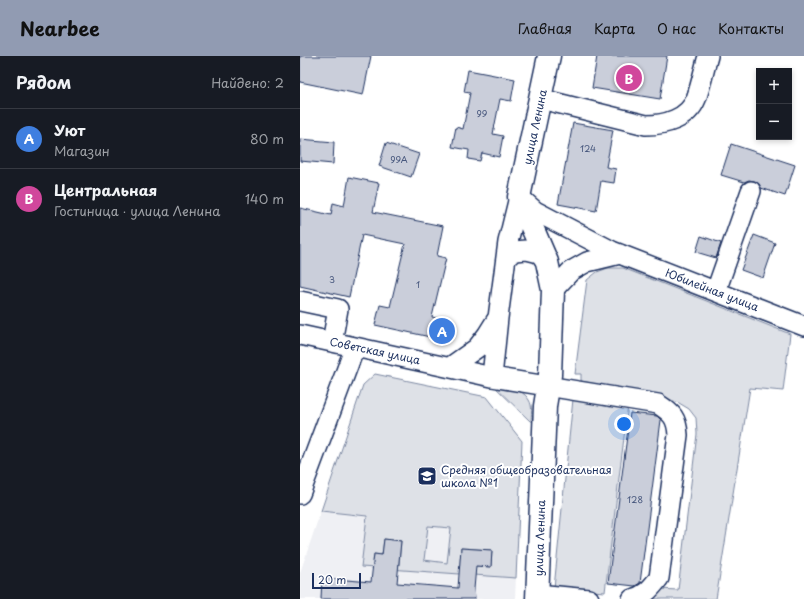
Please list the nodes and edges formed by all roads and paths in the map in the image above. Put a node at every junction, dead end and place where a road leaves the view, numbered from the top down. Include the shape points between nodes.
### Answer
1 (550, 56) edge
2 (708, 56) edge
3 (541, 99) junction
4 (751, 191) dead end
5 (519, 197) junction
6 (620, 254) junction
7 (506, 258) junction
8 (548, 262) junction
9 (553, 290) junction
10 (716, 292) junction
11 (300, 300) edge
12 (498, 318) junction
13 (804, 326) edge
14 (300, 335) edge
15 (332, 342) junction
16 (355, 346) junction
17 (450, 367) junction
18 (492, 376) junction
19 (547, 396) junction
20 (300, 494) edge
21 (537, 597) edge
22 (589, 599) edge
23 (632, 599) edge

1 - 3 main road, улица Ленина
2 - 3 street via 695,100 678,118 663,124 646,125
3 - 5 main road, улица Ленина
4 - 10 street
5 - 6 street, Юбилейная улица via 536,211
5 - 7 street
5 - 8 main road, улица Ленина
6 - 9 street via 587,262 571,271
6 - 10 street, Юбилейная улица
7 - 8 street via 514,251 528,250 539,253
7 - 12 street
8 - 9 main road, улица Ленина
9 - 19 main road, улица Ленина
10 - 13 street, Юбилейная улица
11 - 15 street via 338,309
12 - 17 street via 477,348
12 - 18 street
14 - 15 street, Советская улица
15 - 16 street, Советская улица
16 - 17 street, Советская улица
16 - 20 street
17 - 18 street, Советская улица
18 - 19 street, Советская улица via 519,382
19 - 21 main road, улица Ленина
19 - 23 street, Советская улица via 658,404 669,411 678,426 659,578 650,590
21 - 22 street

